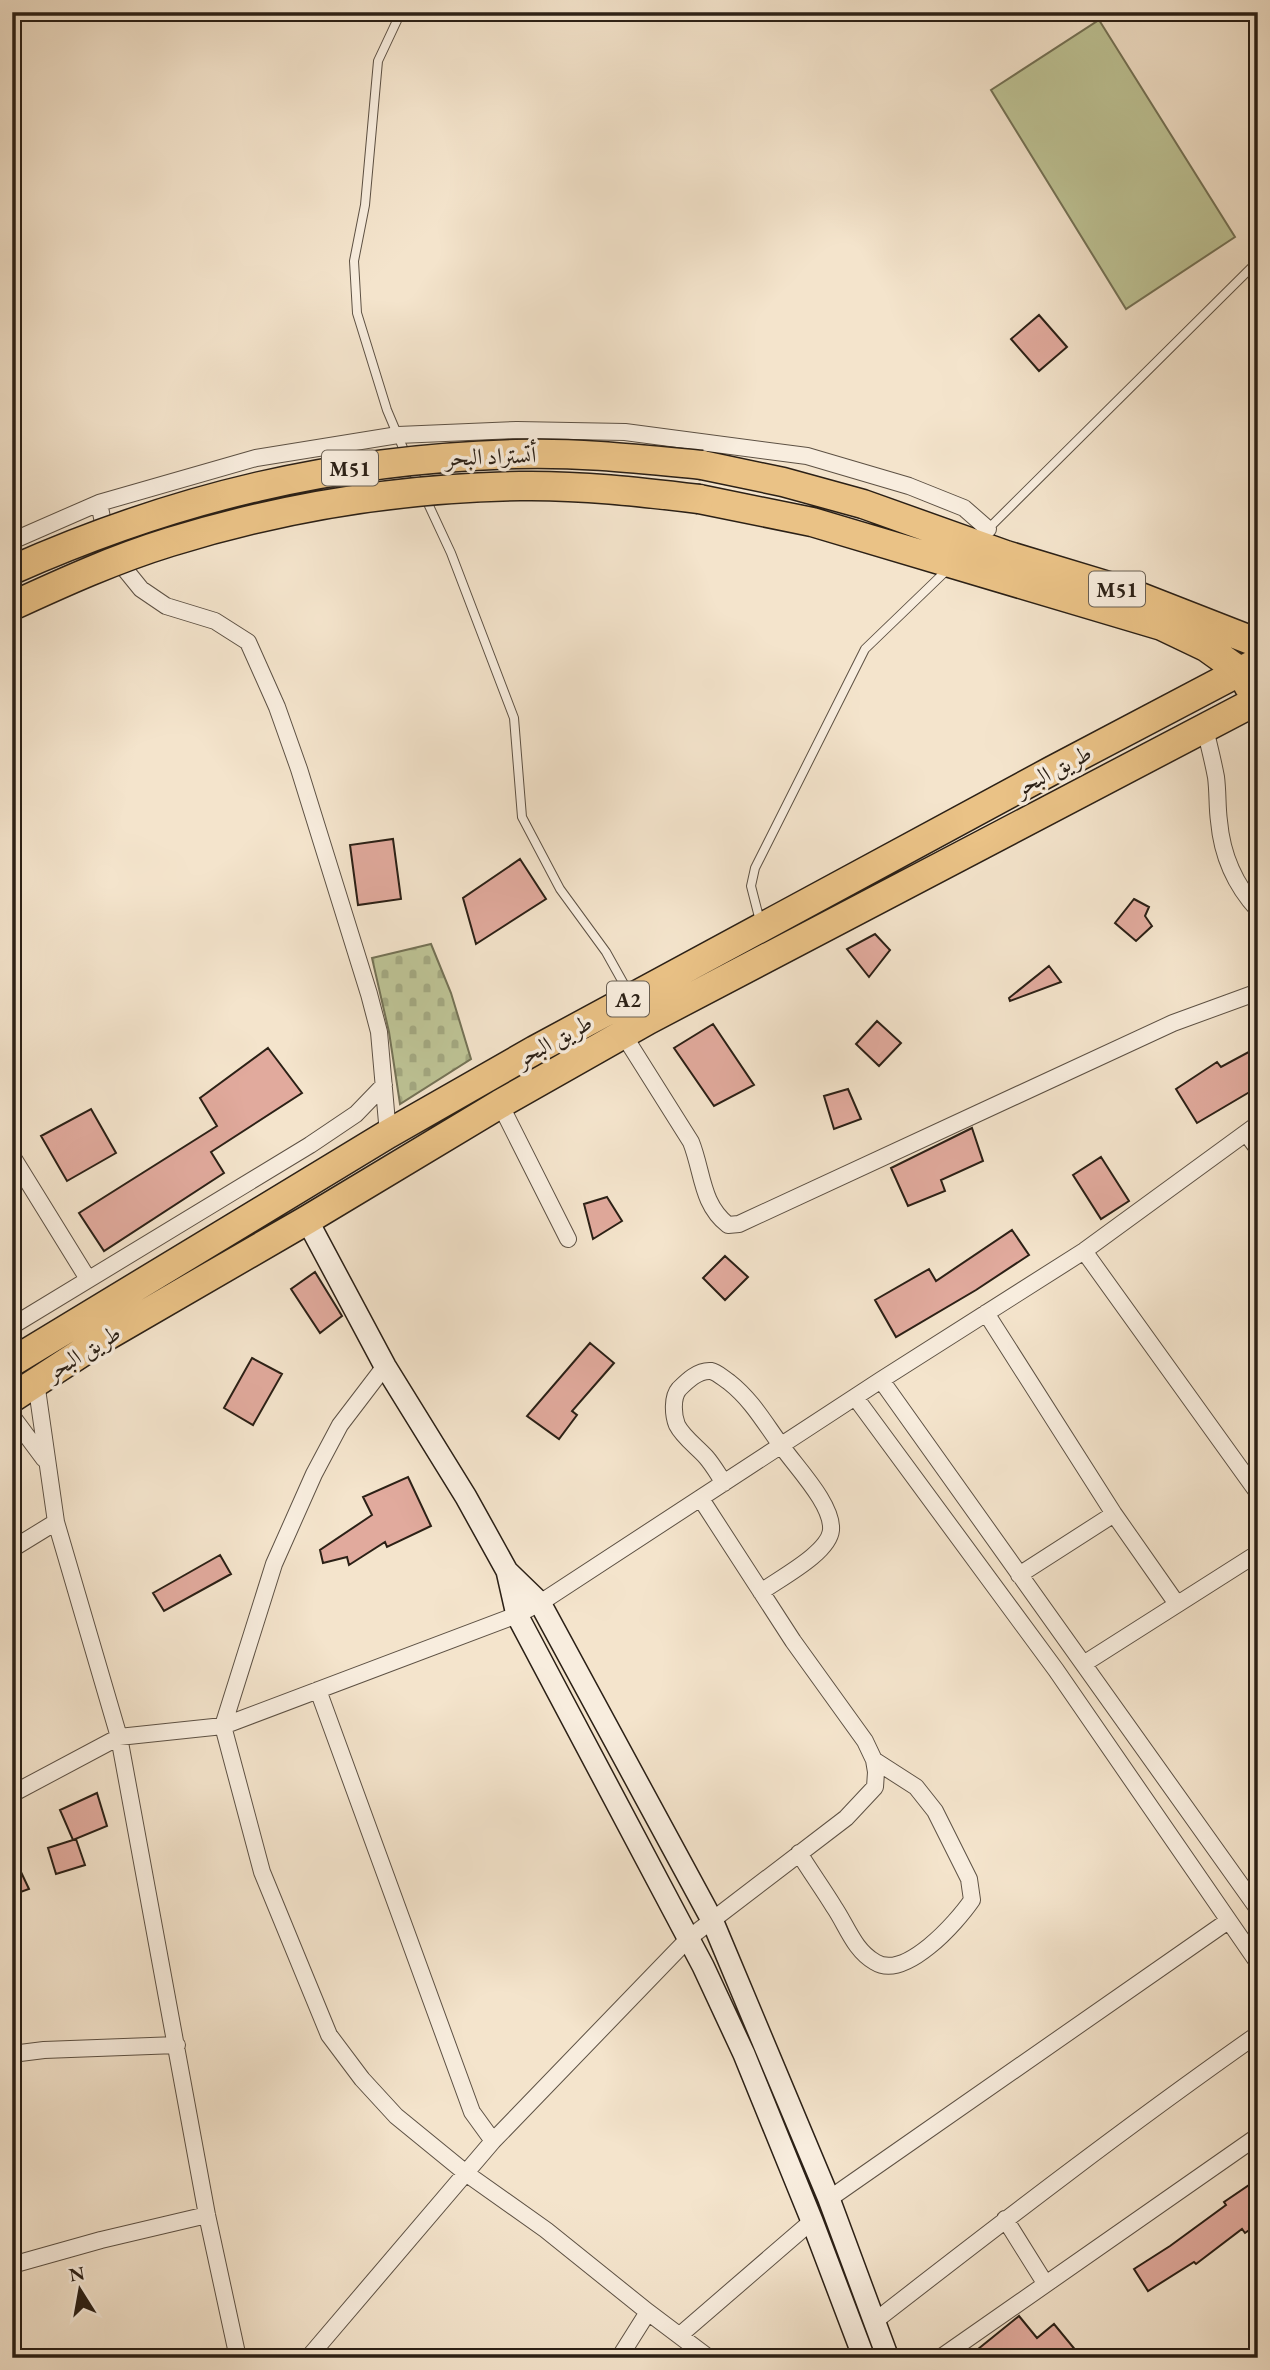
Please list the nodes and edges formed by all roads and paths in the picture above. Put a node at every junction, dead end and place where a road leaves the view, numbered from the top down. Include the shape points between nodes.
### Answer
1 (401, 12) edge
2 (1258, 261) edge
3 (398, 435) junction
4 (99, 503) junction
5 (12, 541) edge
6 (968, 548) junction
7 (12, 570) edge
8 (12, 606) edge
9 (1258, 643) edge
10 (1249, 667) edge
11 (1257, 701) edge
12 (1205, 729) junction
13 (1258, 911) edge
14 (762, 928) junction
15 (1258, 992) edge
16 (631, 997) junction
17 (623, 1034) junction
18 (384, 1084) junction
19 (500, 1104) junction
20 (1252, 1129) edge
21 (388, 1134) junction
22 (310, 1146) junction
23 (1258, 1149) edge
24 (12, 1156) edge
25 (323, 1173) junction
26 (307, 1220) junction
27 (568, 1239) dead end
28 (1084, 1251) junction
29 (88, 1279) junction
30 (986, 1313) junction
31 (12, 1326) edge
32 (12, 1362) edge
33 (385, 1366) junction
34 (881, 1380) junction
35 (36, 1382) junction
36 (855, 1397) junction
37 (12, 1398) edge
38 (12, 1416) edge
39 (781, 1446) junction
40 (46, 1461) junction
41 (724, 1483) junction
42 (1258, 1493) edge
43 (701, 1499) junction
44 (1114, 1514) junction
45 (56, 1522) junction
46 (12, 1549) edge
47 (1258, 1553) edge
48 (507, 1570) junction
49 (1019, 1575) junction
50 (761, 1592) junction
51 (540, 1603) junction
52 (1177, 1604) junction
53 (517, 1615) junction
54 (1085, 1663) junction
55 (318, 1690) junction
56 (223, 1726) junction
57 (119, 1737) junction
58 (874, 1760) junction
59 (12, 1794) edge
60 (799, 1853) junction
61 (1258, 1909) edge
62 (712, 1920) junction
63 (1228, 1921) junction
64 (689, 1938) junction
65 (1258, 1963) edge
66 (1258, 2034) edge
67 (177, 2045) junction
68 (12, 2054) edge
69 (1258, 2136) edge
70 (493, 2141) junction
71 (467, 2174) junction
72 (829, 2199) junction
73 (207, 2215) junction
74 (1005, 2219) junction
75 (812, 2221) junction
76 (12, 2265) edge
77 (1045, 2283) junction
78 (648, 2312) junction
79 (875, 2321) junction
80 (680, 2335) junction
81 (238, 2358) edge
82 (308, 2358) edge
83 (620, 2358) edge
84 (709, 2358) edge
85 (863, 2358) edge
86 (888, 2358) edge
87 (940, 2358) edge

1 - 3 lane via 379,61 365,205 354,261 357,313
2 - 6 lane
3 - 4 street via 256,458
3 - 6 street via 625,432 807,456 909,486 964,508
3 - 16 lane via 451,552 514,718 522,817 560,888 606,952
4 - 5 street
4 - 18 street via 110,551 141,589 166,606 215,621 248,642 299,769 369,994 379,1032
6 - 7 highway, أتستراد البحر / M51, bridge via 863,504 702,464 519,454 427,458 246,488 158,512
6 - 8 highway, أتستراد البحر / M51, bridge via 699,499 611,489 521,486 432,490 343,501 169,542
6 - 9 highway, M51 via 1125,591
6 - 10 highway via 1162,626
6 - 14 lane via 865,649 755,868 751,886
10 - 11 highway
10 - 14 highway, طريق البحر / A2
11 - 12 highway, طريق البحر / A2
12 - 13 street via 1223,847 1241,891
12 - 17 highway, طريق البحر / A2
14 - 16 highway, طريق البحر / A2
15 - 17 street via 1173,1023 728,1225 709,1205 691,1143
16 - 21 highway, طريق البحر / A2
17 - 19 highway, طريق البحر / A2
18 - 21 street
18 - 22 street via 356,1114
19 - 26 highway, طريق البحر / A2
19 - 27 street
20 - 23 street
20 - 28 street
21 - 25 highway, طريق البحر / A2
22 - 25 street
22 - 29 street
24 - 29 street
25 - 32 highway, طريق البحر / A2
26 - 33 main road
26 - 35 highway, طريق البحر / A2
28 - 30 street
28 - 42 street
29 - 31 street
30 - 34 street
30 - 44 street
33 - 48 main road
33 - 56 street via 340,1425 314,1474 274,1564
34 - 36 street
34 - 49 street
35 - 37 highway, طريق البحر / A2
35 - 40 street
36 - 39 street
36 - 63 street via 1056,1670
38 - 40 street
39 - 41 street
39 - 41 street via 759,1412 735,1388 710,1371 693,1376 676,1393 678,1426
39 - 50 street via 817,1494 831,1530 816,1556
40 - 45 street
41 - 43 street
43 - 50 street
43 - 51 street
44 - 49 street
44 - 52 street
45 - 46 street
45 - 57 street
47 - 52 street
48 - 51 main road
48 - 53 main road
49 - 54 street
50 - 58 street
51 - 53 street
51 - 62 main road
52 - 54 street
53 - 55 street
53 - 64 main road
54 - 61 street
55 - 56 street
55 - 70 street via 472,2112
56 - 57 street
56 - 71 street via 262,1872 329,2035 396,2116
57 - 59 street
57 - 67 street
58 - 60 street via 874,1787 846,1818
58 - 60 street via 916,1787 935,1811 969,1879 972,1900 959,1919 933,1945 907,1960 878,1964 854,1943
60 - 62 street
62 - 64 street
62 - 72 main road
63 - 65 street
63 - 72 street
64 - 70 street
64 - 75 main road via 744,2054
66 - 74 street
67 - 68 street
67 - 73 street
69 - 77 street
70 - 71 street
71 - 78 street
71 - 82 street
72 - 79 main road
73 - 76 street
73 - 81 street
74 - 77 street
74 - 79 street
75 - 80 street
75 - 85 main road
77 - 87 street
78 - 80 street
78 - 83 street
79 - 86 main road
80 - 84 street

